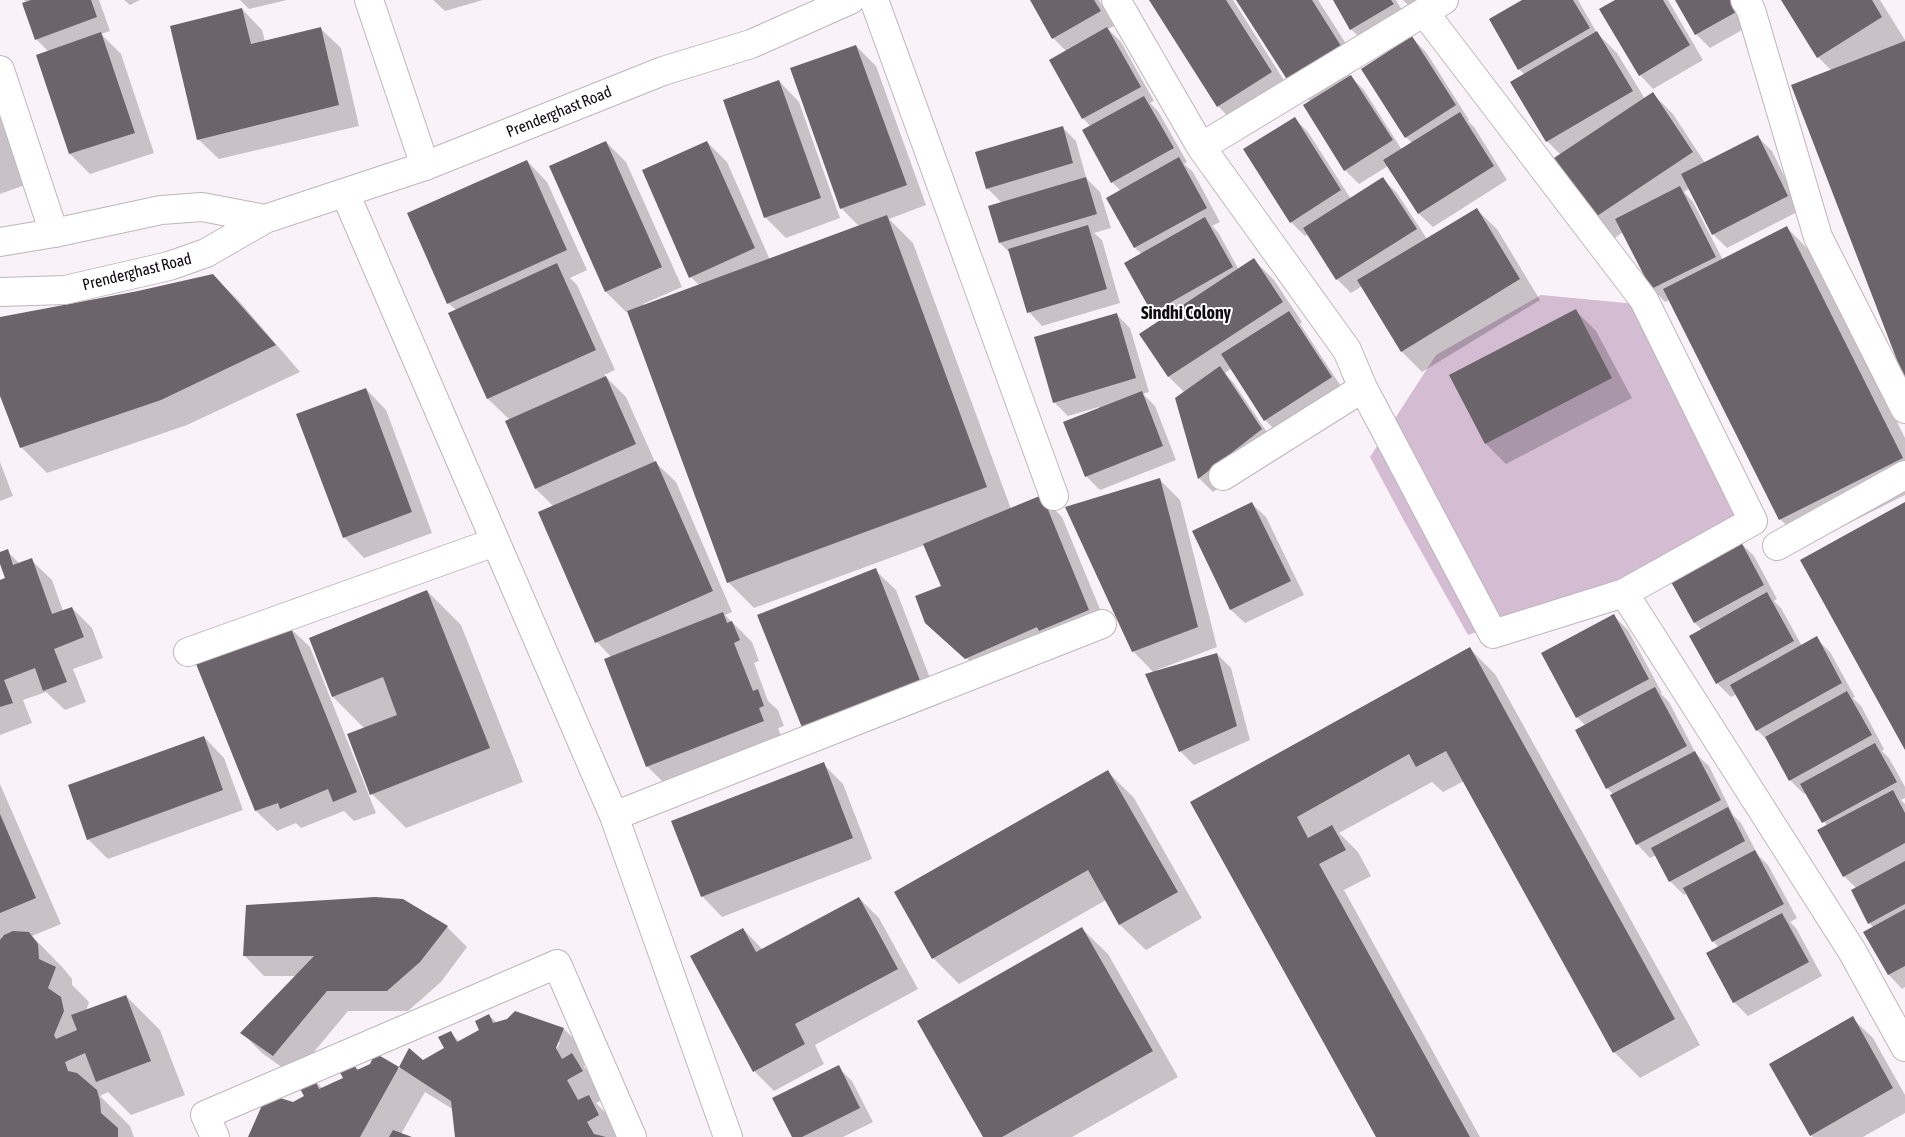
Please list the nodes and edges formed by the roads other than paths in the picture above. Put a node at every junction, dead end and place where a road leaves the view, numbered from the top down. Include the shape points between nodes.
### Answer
1 (370, 0) edge
2 (850, 0) edge
3 (874, 0) edge
4 (1116, 0) edge
5 (1745, 0) edge
6 (1434, 6) edge
7 (0, 70) edge
8 (1201, 147) junction
9 (424, 166) junction
10 (345, 193) junction
11 (265, 219) junction
12 (54, 234) junction
13 (0, 242) edge
14 (0, 292) edge
15 (1363, 388) junction
16 (1905, 409) edge
17 (1905, 475) edge
18 (1223, 476) dead end
19 (1054, 496) dead end
20 (495, 542) junction
21 (1777, 546) dead end
22 (1624, 594) junction
23 (1102, 624) dead end
24 (188, 652) dead end
25 (614, 816) junction
26 (1905, 1047) edge
27 (215, 1137) edge
28 (632, 1137) edge
29 (728, 1137) edge

1 - 9 street
2 - 9 street, Prenderghast Road via 751,44 663,70
3 - 19 street
4 - 8 street
5 - 16 street via 1818,237
6 - 8 street
6 - 22 street via 1644,300 1753,521
7 - 12 street
8 - 15 street via 1347,350
9 - 10 street, Prenderghast Road
10 - 11 street, Prenderghast Road
10 - 20 street
11 - 12 street, Prenderghast Road via 194,207 162,210
11 - 14 street, Prenderghast Road via 206,253 169,266 65,290
12 - 13 street, Prenderghast Road
15 - 18 street
15 - 22 street via 1493,634
17 - 21 street
20 - 24 street
20 - 25 street
22 - 26 street via 1852,951
23 - 25 street
25 - 29 street
27 - 28 street via 205,1115 557,964

